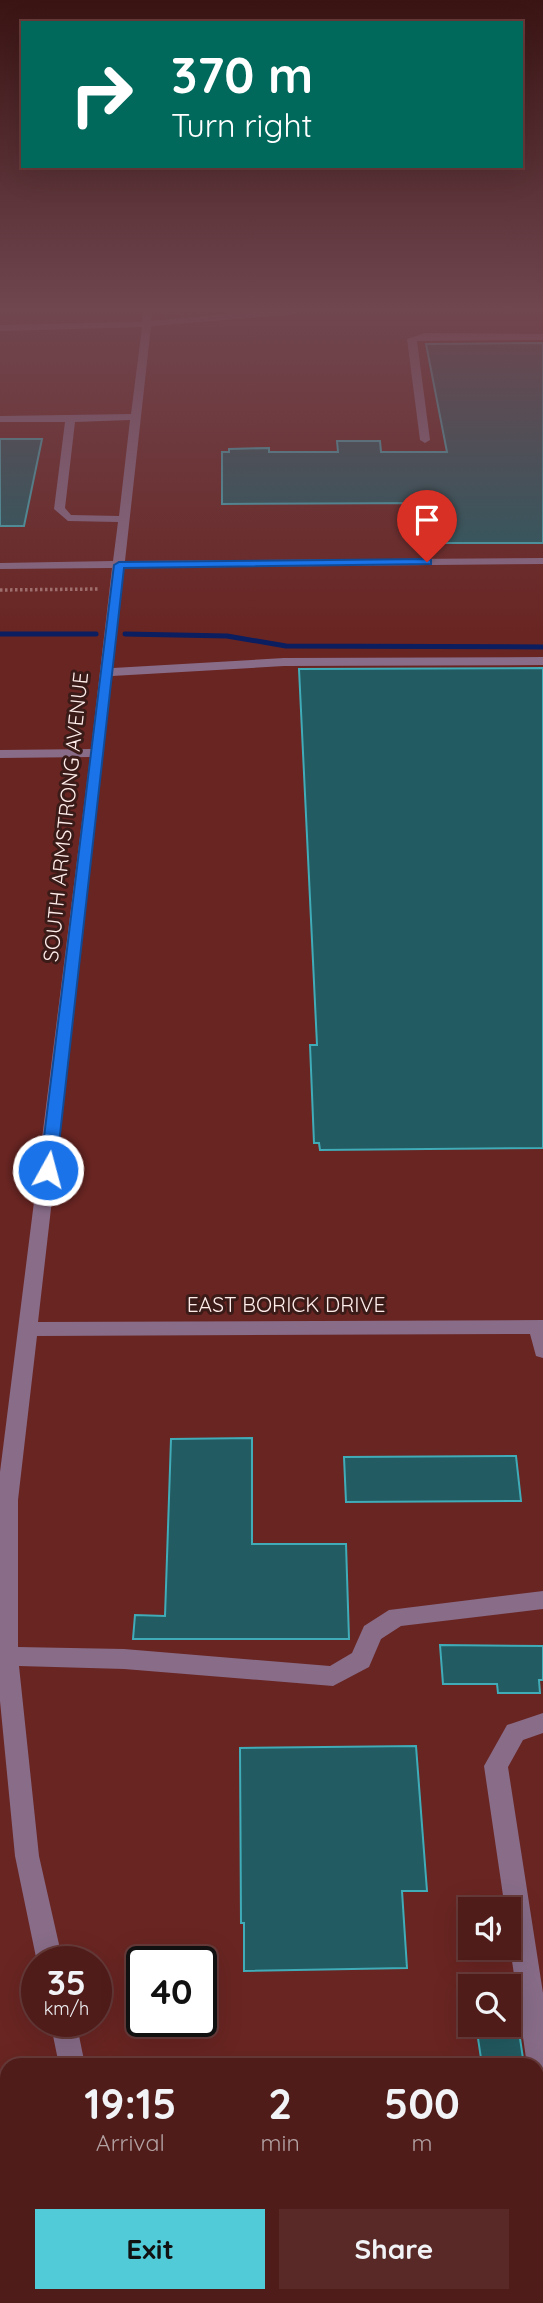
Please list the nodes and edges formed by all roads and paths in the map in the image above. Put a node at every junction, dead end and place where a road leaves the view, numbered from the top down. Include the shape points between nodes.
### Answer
1 (87, 418) edge
2 (135, 418) edge
3 (422, 418) edge
4 (0, 419) edge
5 (70, 419) junction
6 (425, 440) dead end
7 (124, 519) junction
8 (543, 561) edge
9 (119, 565) junction
10 (0, 566) edge
11 (116, 589) junction
12 (0, 590) edge
13 (543, 661) edge
14 (106, 672) junction
15 (96, 753) junction
16 (0, 754) edge
17 (541, 1328) edge
18 (29, 1329) junction
19 (543, 1351) edge
20 (543, 1600) edge
21 (7, 1656) junction
22 (543, 1723) edge
23 (47, 1946) edge
24 (66, 2037) edge
25 (71, 2058) edge
26 (540, 2058) edge

1 - 5 street
2 - 7 street, SOUTH ARMSTRONG AVENUE
3 - 6 street
4 - 5 street
5 - 7 street via 59,509 68,518
7 - 9 street, SOUTH ARMSTRONG AVENUE
8 - 9 street
9 - 10 street
9 - 11 street, SOUTH ARMSTRONG AVENUE
11 - 12 path
11 - 14 street, SOUTH ARMSTRONG AVENUE
13 - 14 street via 284,662
14 - 15 street, SOUTH ARMSTRONG AVENUE
15 - 16 street
15 - 18 street, SOUTH ARMSTRONG AVENUE
17 - 18 street, EAST BORICK DRIVE
17 - 19 street
18 - 21 street, SOUTH ARMSTRONG AVENUE via 7,1500
20 - 21 street via 397,1617 372,1633 361,1660 333,1676 124,1659
21 - 23 street, SOUTH ARMSTRONG AVENUE via 27,1856
22 - 26 street via 515,1732 495,1766
24 - 25 street

